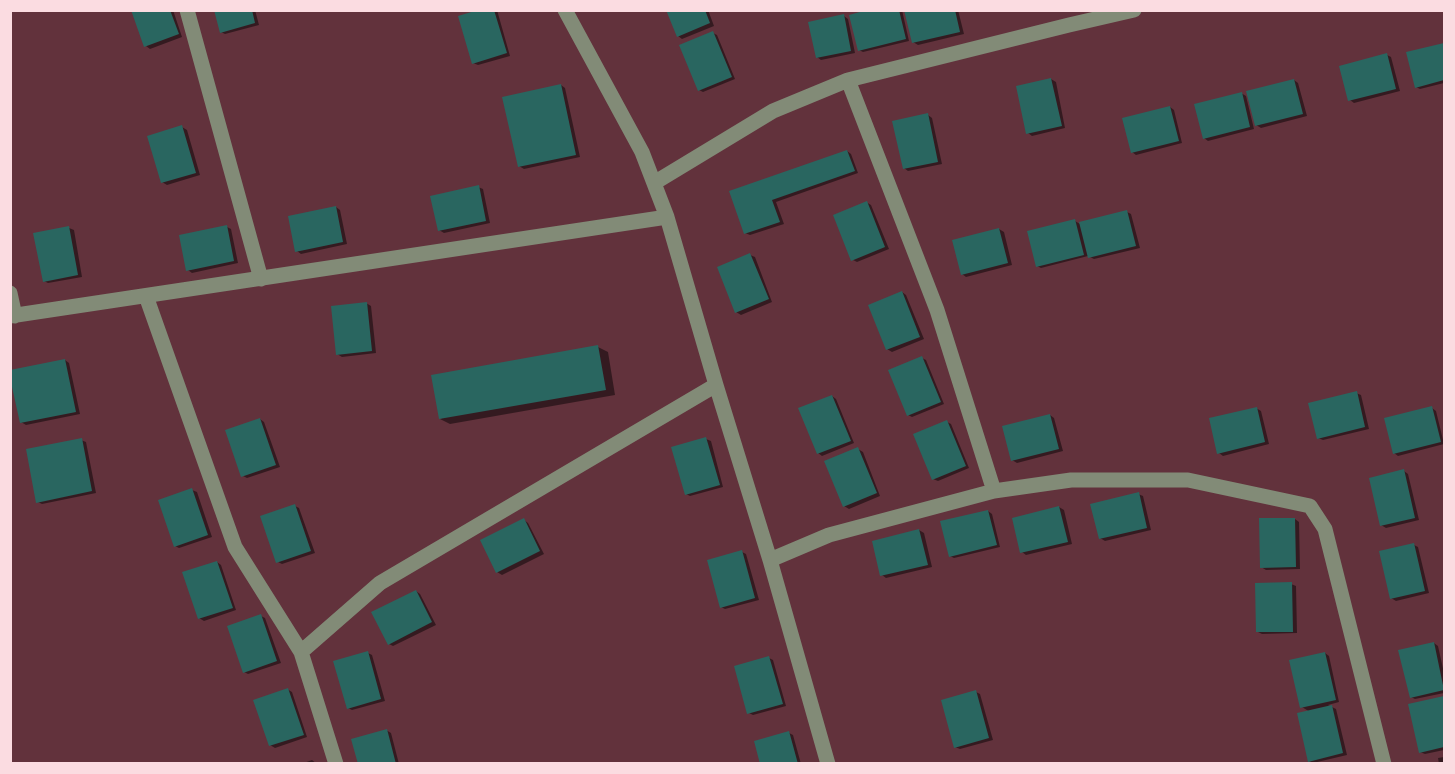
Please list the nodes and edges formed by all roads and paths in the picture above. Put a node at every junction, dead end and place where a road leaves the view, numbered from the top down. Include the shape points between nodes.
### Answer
1 (188, 10) edge
2 (565, 10) edge
3 (1134, 10) edge
4 (848, 81) junction
5 (654, 183) junction
6 (667, 217) junction
7 (261, 279) junction
8 (10, 293) edge
9 (146, 296) junction
10 (13, 316) edge
11 (716, 385) junction
12 (994, 491) junction
13 (770, 560) junction
14 (302, 652) junction
15 (336, 764) edge
16 (828, 764) edge
17 (1384, 764) edge

1 - 7 street
2 - 5 street via 642,152
3 - 4 street
4 - 5 street via 772,111
4 - 12 street via 937,310
5 - 6 street
6 - 7 street
6 - 11 street
7 - 9 street
8 - 10 street
9 - 10 street
9 - 14 street via 235,547
11 - 13 street
11 - 14 street via 380,583
12 - 13 street via 829,535
12 - 17 street via 1071,480 1188,480 1310,506 1325,530
13 - 16 street
14 - 15 street

